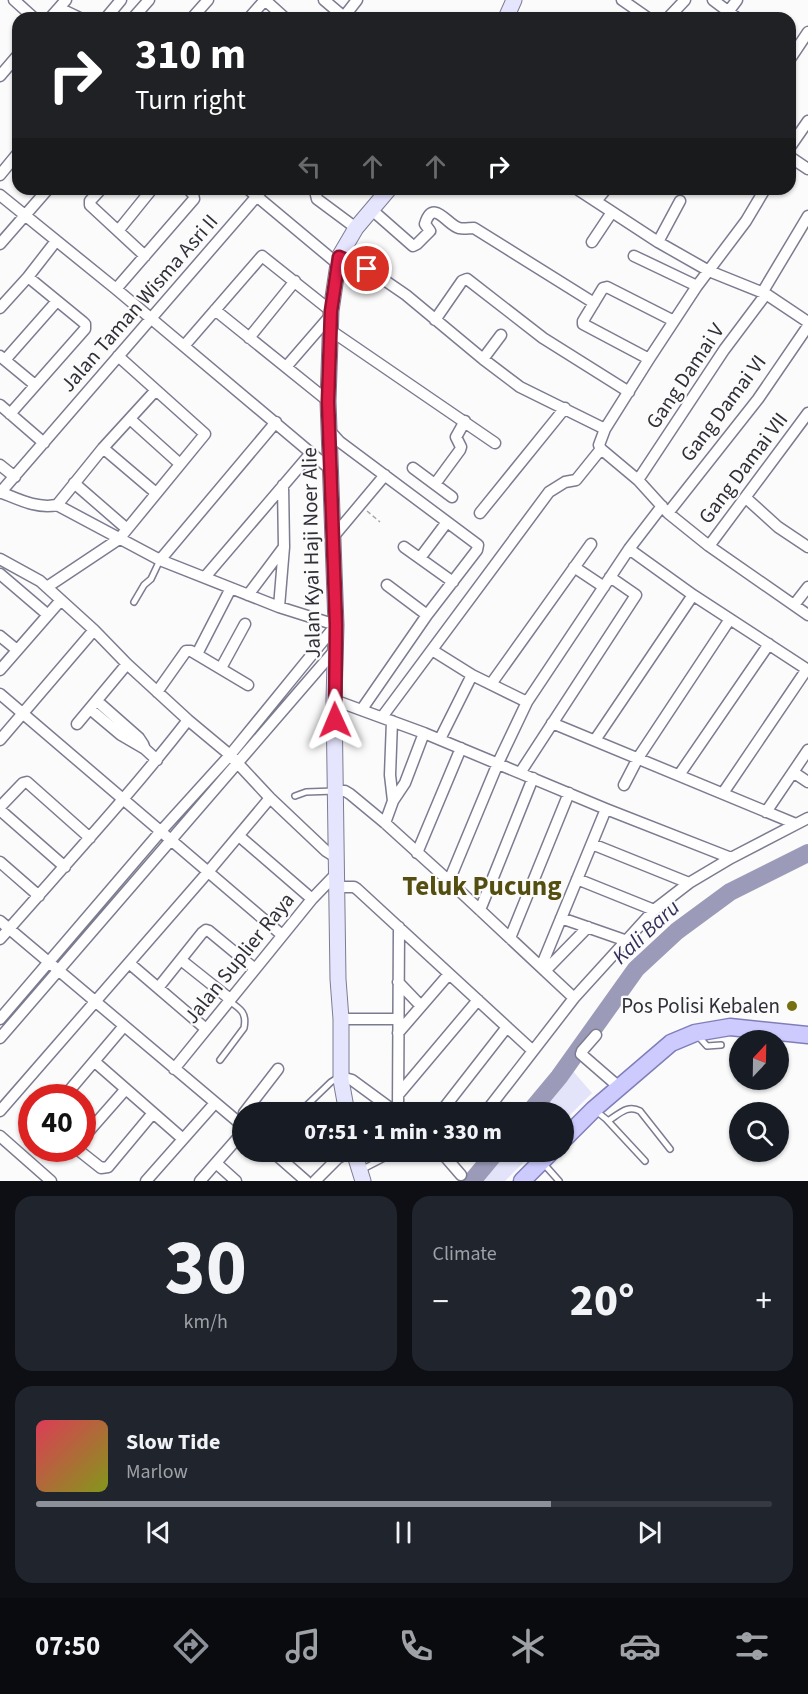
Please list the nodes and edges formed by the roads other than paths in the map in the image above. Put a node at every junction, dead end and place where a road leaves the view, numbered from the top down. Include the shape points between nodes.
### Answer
1 (14, 0) edge
2 (121, 0) edge
3 (149, 0) edge
4 (208, 0) edge
5 (265, 0) edge
6 (324, 0) edge
7 (357, 0) edge
8 (622, 0) edge
9 (685, 0) edge
10 (713, 0) edge
11 (27, 12) edge
12 (111, 12) edge
13 (138, 12) edge
14 (197, 12) edge
15 (254, 12) edge
16 (278, 12) edge
17 (337, 12) edge
18 (347, 12) edge
19 (639, 12) edge
20 (674, 12) edge
21 (728, 12) edge
22 (808, 32) edge
23 (796, 49) edge
24 (12, 62) edge
25 (0, 76) edge
26 (808, 121) edge
27 (796, 138) edge
28 (12, 160) edge
29 (0, 174) edge
30 (0, 195) edge
31 (43, 195) edge
32 (96, 195) edge
33 (147, 195) edge
34 (194, 195) edge
35 (254, 195) edge
36 (259, 195) edge
37 (316, 195) edge
38 (384, 195) edge
39 (586, 195) edge
40 (601, 195) edge
41 (761, 195) edge
42 (596, 201) junction
43 (680, 201) dead end
44 (372, 210) junction
45 (612, 212) junction
46 (25, 216) junction
47 (808, 216) edge
48 (356, 228) junction
49 (118, 231) junction
50 (56, 241) junction
51 (592, 242) dead end
52 (658, 242) junction
53 (0, 244) edge
54 (145, 256) junction
55 (634, 256) dead end
56 (339, 257) junction
57 (709, 271) junction
58 (28, 277) junction
59 (295, 281) junction
60 (697, 286) junction
61 (116, 289) junction
62 (764, 294) junction
63 (57, 301) junction
64 (594, 303) junction
65 (0, 308) edge
66 (215, 310) junction
67 (331, 313) junction
68 (151, 319) junction
69 (807, 319) edge
70 (435, 320) junction
71 (674, 321) junction
72 (330, 330) junction
73 (501, 335) dead end
74 (249, 338) junction
75 (184, 345) junction
76 (118, 356) junction
77 (2, 358) edge
78 (483, 359) junction
79 (649, 359) junction
80 (286, 367) junction
81 (35, 386) junction
82 (156, 390) junction
83 (629, 392) junction
84 (328, 402) junction
85 (0, 405) edge
86 (565, 408) junction
87 (808, 413) edge
88 (10, 414) junction
89 (130, 419) junction
90 (465, 421) junction
91 (276, 422) junction
92 (605, 429) junction
93 (330, 430) junction
94 (44, 443) junction
95 (495, 443) dead end
96 (103, 448) junction
97 (601, 449) junction
98 (309, 455) junction
99 (180, 464) junction
100 (0, 465) edge
101 (413, 468) dead end
102 (330, 470) junction
103 (385, 476) junction
104 (15, 477) junction
105 (638, 480) junction
106 (74, 483) junction
107 (435, 484) junction
108 (283, 485) junction
109 (0, 492) edge
110 (156, 493) junction
111 (452, 497) dead end
112 (746, 498) junction
113 (57, 505) junction
114 (665, 509) junction
115 (480, 513) dead end
116 (447, 522) junction
117 (127, 529) junction
118 (333, 537) junction
119 (119, 539) junction
120 (591, 544) dead end
121 (709, 546) junction
122 (284, 547) junction
123 (404, 547) dead end
124 (808, 547) edge
125 (629, 549) junction
126 (420, 558) junction
127 (3, 560) edge
128 (160, 560) junction
129 (574, 567) junction
130 (0, 574) edge
131 (205, 577) junction
132 (453, 582) junction
133 (607, 582) junction
134 (387, 585) dead end
135 (47, 587) junction
136 (808, 587) edge
137 (231, 588) junction
138 (248, 595) junction
139 (693, 595) junction
140 (62, 600) junction
141 (134, 602) dead end
142 (794, 605) junction
143 (279, 607) junction
144 (48, 615) junction
145 (427, 615) junction
146 (808, 615) edge
147 (730, 619) junction
148 (245, 624) dead end
149 (336, 625) junction
150 (94, 630) junction
151 (0, 636) edge
152 (769, 644) junction
153 (17, 650) junction
154 (335, 650) junction
155 (432, 650) junction
156 (197, 654) junction
157 (128, 664) junction
158 (221, 668) junction
159 (807, 669) edge
160 (0, 670) edge
161 (472, 675) junction
162 (491, 684) junction
163 (248, 685) dead end
164 (157, 692) junction
165 (0, 694) edge
166 (334, 700) junction
167 (526, 702) junction
168 (93, 705) junction
169 (362, 709) junction
170 (22, 713) junction
171 (387, 719) junction
172 (188, 720) junction
173 (552, 723) junction
174 (77, 724) dead end
175 (424, 733) junction
176 (440, 739) junction
177 (0, 740) edge
178 (595, 740) junction
179 (461, 748) junction
180 (808, 750) edge
181 (230, 755) junction
182 (638, 758) junction
183 (157, 760) junction
184 (239, 763) junction
185 (498, 763) junction
186 (793, 772) junction
187 (520, 773) junction
188 (679, 775) junction
189 (534, 778) junction
190 (808, 782) edge
191 (624, 785) dead end
192 (336, 791) junction
193 (568, 793) junction
194 (723, 793) junction
195 (295, 796) dead end
196 (270, 798) junction
197 (122, 799) junction
198 (393, 801) junction
199 (0, 809) edge
200 (606, 809) junction
201 (766, 812) junction
202 (808, 818) edge
203 (385, 823) junction
204 (796, 824) junction
205 (161, 831) junction
206 (238, 836) junction
207 (90, 838) junction
208 (171, 840) junction
209 (592, 844) junction
210 (417, 853) junction
211 (337, 858) junction
212 (731, 858) junction
213 (0, 862) edge
214 (65, 867) junction
215 (208, 872) junction
216 (577, 879) junction
217 (337, 881) junction
218 (449, 881) junction
219 (688, 883) junction
220 (39, 896) junction
221 (312, 899) junction
222 (480, 910) junction
223 (654, 910) junction
224 (561, 918) junction
225 (0, 921) edge
226 (399, 927) junction
227 (588, 927) junction
228 (9, 928) junction
229 (282, 935) junction
230 (510, 938) junction
231 (0, 939) edge
232 (627, 941) junction
233 (181, 960) junction
234 (49, 963) junction
235 (129, 963) junction
236 (255, 969) junction
237 (543, 969) junction
238 (58, 971) junction
239 (449, 974) junction
240 (398, 982) junction
241 (158, 988) junction
242 (573, 998) junction
243 (230, 1000) junction
244 (478, 1000) junction
245 (95, 1002) junction
246 (421, 1006) junction
247 (0, 1019) edge
248 (341, 1019) junction
249 (398, 1019) junction
250 (124, 1026) junction
251 (507, 1027) junction
252 (206, 1029) junction
253 (398, 1033) junction
254 (694, 1033) junction
255 (596, 1035) dead end
256 (808, 1035) edge
257 (0, 1038) edge
258 (722, 1045) dead end
259 (533, 1051) junction
260 (220, 1060) dead end
261 (95, 1062) junction
262 (174, 1069) junction
263 (278, 1069) dead end
264 (341, 1077) junction
265 (75, 1084) edge
266 (619, 1087) junction
267 (125, 1090) junction
268 (398, 1095) junction
269 (254, 1102) edge
270 (310, 1102) edge
271 (345, 1102) edge
272 (383, 1102) edge
273 (398, 1102) edge
274 (449, 1102) edge
275 (494, 1102) edge
276 (215, 1103) junction
277 (594, 1108) junction
278 (0, 1111) edge
279 (153, 1113) junction
280 (232, 1113) edge
281 (608, 1121) junction
282 (96, 1123) edge
283 (574, 1129) edge
284 (0, 1136) edge
285 (183, 1139) junction
286 (232, 1145) edge
287 (670, 1149) dead end
288 (645, 1161) dead end
289 (93, 1162) edge
290 (284, 1162) edge
291 (334, 1162) edge
292 (355, 1162) edge
293 (381, 1162) edge
294 (453, 1162) edge
295 (542, 1162) edge
296 (550, 1162) edge
297 (216, 1163) junction
298 (461, 1174) dead end
299 (361, 1176) edge
300 (51, 1181) edge
301 (146, 1181) edge
302 (200, 1181) edge
303 (236, 1181) edge
304 (306, 1181) edge
305 (315, 1181) edge
306 (522, 1181) edge
307 (559, 1181) edge

1 - 11 street
2 - 12 street
3 - 13 street
4 - 14 street
5 - 15 street
5 - 16 street
6 - 17 street
7 - 18 street
8 - 19 street
9 - 20 street
10 - 21 street
22 - 23 street
24 - 25 street
26 - 27 street
28 - 29 street
30 - 46 street
31 - 46 street
32 - 49 street via 90,205
33 - 49 street
34 - 54 street
35 - 68 street, Jalan Taman Wisma Asri II
36 - 56 street via 333,260
37 - 48 street
38 - 44 street, Jalan Kyai Haji Noer Alie
39 - 42 street
40 - 42 street
41 - 57 street
42 - 45 street
43 - 52 street
44 - 48 street, Jalan Kyai Haji Noer Alie
44 - 64 street via 413,246 430,231 425,224 428,217 440,213 457,228 474,228
45 - 51 street
45 - 52 street
46 - 50 street
46 - 53 street
47 - 62 street, Gang Damai V
48 - 56 street, Jalan Kyai Haji Noer Alie
49 - 54 street
50 - 58 street
50 - 61 street
52 - 57 street
54 - 61 street
55 - 60 street
56 - 67 street, Jalan Kyai Haji Noer Alie
56 - 70 street via 374,273
57 - 60 street
57 - 62 street
58 - 63 street, Jalan Taman Wisma Asri II
58 - 65 street
59 - 66 street via 262,256
59 - 67 street
59 - 74 street
60 - 71 street
61 - 68 street
62 - 69 street
62 - 105 street, Gang Damai V
63 - 77 street, Jalan Taman Wisma Asri II
63 - 81 street, Jalan Taman Wisma Asri II via 83,322 85,329
64 - 71 street via 603,288 608,287
64 - 79 street via 583,324
66 - 74 street
66 - 75 street
67 - 72 street, Jalan Kyai Haji Noer Alie
67 - 80 street
68 - 75 street
68 - 76 street, Jalan Taman Wisma Asri II
69 - 114 street, Gang Damai VI via 758,399
70 - 78 street
70 - 83 street via 462,280 467,279 543,338
71 - 79 street
72 - 84 street, Jalan Kyai Haji Noer Alie
72 - 90 street
73 - 78 street
74 - 80 street
75 - 91 street
76 - 82 street
76 - 94 street, Jalan Taman Wisma Asri II
77 - 81 street, Jalan Taman Wisma Asri II
78 - 86 street via 520,387
79 - 83 street
80 - 84 street
81 - 88 street, Jalan Taman Wisma Asri II
82 - 89 street
82 - 99 street via 205,434
83 - 92 street
84 - 93 street, Jalan Kyai Haji Noer Alie
85 - 88 street
86 - 92 street
86 - 115 street
87 - 112 street, Gang Damai VII
88 - 94 street
89 - 96 street
89 - 99 street
90 - 95 street
90 - 107 street via 456,436 460,450
91 - 98 street
91 - 128 street
92 - 97 street
93 - 102 street, Jalan Kyai Haji Noer Alie
93 - 103 street
94 - 104 street, Jalan Taman Wisma Asri II
96 - 106 street
96 - 110 street
97 - 105 street
97 - 155 street via 576,480 549,492
98 - 102 street
98 - 108 street
99 - 110 street
100 - 104 street
101 - 107 street
102 - 118 street, Jalan Kyai Haji Noer Alie
103 - 116 street
103 - 118 street
104 - 109 street, Jalan Taman Wisma Asri II
105 - 114 street
106 - 113 street
106 - 117 street
107 - 111 street
108 - 122 street
108 - 131 street
109 - 113 street via 36,505
110 - 117 street
112 - 121 street, Gang Damai VII
112 - 124 street
113 - 119 street
114 - 121 street
114 - 125 street, Gang Damai VI
116 - 126 street
116 - 132 street via 478,545
117 - 119 street
118 - 149 street, Jalan Kyai Haji Noer Alie
119 - 128 street
119 - 135 street
120 - 129 street
121 - 142 street
122 - 138 street
122 - 143 street
123 - 126 street
125 - 133 street, Gang Damai VI
125 - 139 street
126 - 132 street
127 - 130 street
127 - 135 street
128 - 131 street
128 - 141 lane
129 - 133 street
129 - 162 street
130 - 144 street
131 - 137 street
132 - 145 street
133 - 167 street, Gang Damai VI
133 - 173 street via 636,595
134 - 145 street
135 - 140 street
136 - 142 street
137 - 138 street
137 - 156 street
138 - 143 street
139 - 147 street
139 - 178 street
140 - 144 street
140 - 150 street
142 - 146 street
143 - 149 street
144 - 153 street
145 - 169 street
147 - 152 street
147 - 182 street
148 - 158 street
149 - 154 street, Jalan Kyai Haji Noer Alie
149 - 181 street
150 - 157 street
150 - 170 street
151 - 153 street
152 - 159 street
152 - 188 street
153 - 160 street
154 - 166 street, Jalan Kyai Haji Noer Alie
154 - 184 street
155 - 161 street
155 - 171 street
156 - 158 street
156 - 164 street via 186,651
157 - 164 street
157 - 168 street
158 - 163 street
159 - 194 street
161 - 162 street
161 - 176 street
162 - 167 street
164 - 172 street
165 - 170 street
166 - 169 street
166 - 192 street, Jalan Kyai Haji Noer Alie
167 - 185 street, Gang Damai VI
168 - 174 street
168 - 183 street via 139,738
169 - 171 street
170 - 177 street
170 - 197 street
171 - 175 street
171 - 198 street
172 - 181 street
172 - 183 street
173 - 178 street
173 - 187 street
175 - 176 street
175 - 198 street via 405,783
176 - 179 street
178 - 182 street
179 - 185 street
179 - 210 street
180 - 186 street
181 - 184 street
181 - 205 street
182 - 188 street
182 - 191 street
183 - 197 street
184 - 196 street
184 - 208 street
185 - 187 street
185 - 218 street, Gang Damai VI
186 - 190 street
186 - 201 street
187 - 189 street
188 - 194 street
189 - 193 street
189 - 222 street
192 - 195 lane
192 - 203 street via 350,794
192 - 211 street, Jalan Kyai Haji Noer Alie
193 - 200 street
193 - 230 street
194 - 201 street
196 - 206 street
196 - 211 street
197 - 205 street
197 - 207 street
198 - 203 street
199 - 207 street via 27,782
199 - 214 street
200 - 209 street
200 - 212 street
201 - 204 street
202 - 204 street
203 - 210 street
204 - 212 street
205 - 208 street
205 - 234 street
206 - 215 street
206 - 221 street
207 - 214 street
208 - 215 street
208 - 238 street
209 - 216 street
209 - 219 street
210 - 218 street
211 - 217 street, Jalan Kyai Haji Noer Alie
212 - 219 street
213 - 220 street
214 - 220 street
215 - 229 street
215 - 235 street
216 - 223 street
216 - 224 street
217 - 221 street, Jalan Suplier Raya
217 - 226 street via 357,889
217 - 248 street, Jalan Kyai Haji Noer Alie
218 - 222 street
219 - 223 street
220 - 228 street
221 - 229 street, Jalan Suplier Raya
222 - 230 street
223 - 232 street
224 - 227 street
224 - 237 street
225 - 228 street
226 - 239 street
226 - 240 street
227 - 232 street
227 - 237 street
228 - 231 street
228 - 234 street
229 - 236 street, Jalan Suplier Raya
230 - 237 street
232 - 242 street
233 - 236 street via 206,930
233 - 241 street
233 - 243 street
234 - 238 street
234 - 247 street
235 - 241 street
235 - 245 street
236 - 243 street, Jalan Suplier Raya
237 - 242 street
238 - 245 street
238 - 257 street
239 - 244 street
239 - 246 street
240 - 246 street
240 - 249 street
241 - 252 street
242 - 259 street
243 - 252 street, Jalan Suplier Raya
243 - 260 lane via 242,1009 245,1023
244 - 251 street
244 - 268 street
245 - 250 street
245 - 278 street
246 - 253 street
248 - 249 street
248 - 264 street, Jalan Kyai Haji Noer Alie
249 - 253 street
250 - 261 street
250 - 262 street
251 - 259 street
251 - 274 street
252 - 262 street, Jalan Suplier Raya
253 - 268 street
254 - 256 main road via 730,1026
254 - 258 lane via 707,1046
254 - 266 main road via 671,1043
255 - 266 street via 581,1054
259 - 275 street
261 - 265 street
261 - 267 street
262 - 276 street
263 - 269 street
264 - 270 lane
264 - 271 street, Jalan Kyai Haji Noer Alie
264 - 272 street via 352,1080
266 - 277 main road
267 - 279 street
267 - 282 street
268 - 273 street
276 - 280 street
276 - 285 street
277 - 281 lane
277 - 283 main road
279 - 285 street
279 - 289 street via 108,1167 101,1168
281 - 287 lane via 634,1107
281 - 288 lane
284 - 300 street
285 - 301 street
286 - 297 street
290 - 304 street
291 - 305 street
292 - 299 street
293 - 299 lane
294 - 298 street
295 - 306 main road
296 - 307 lane
297 - 302 street
297 - 303 street

